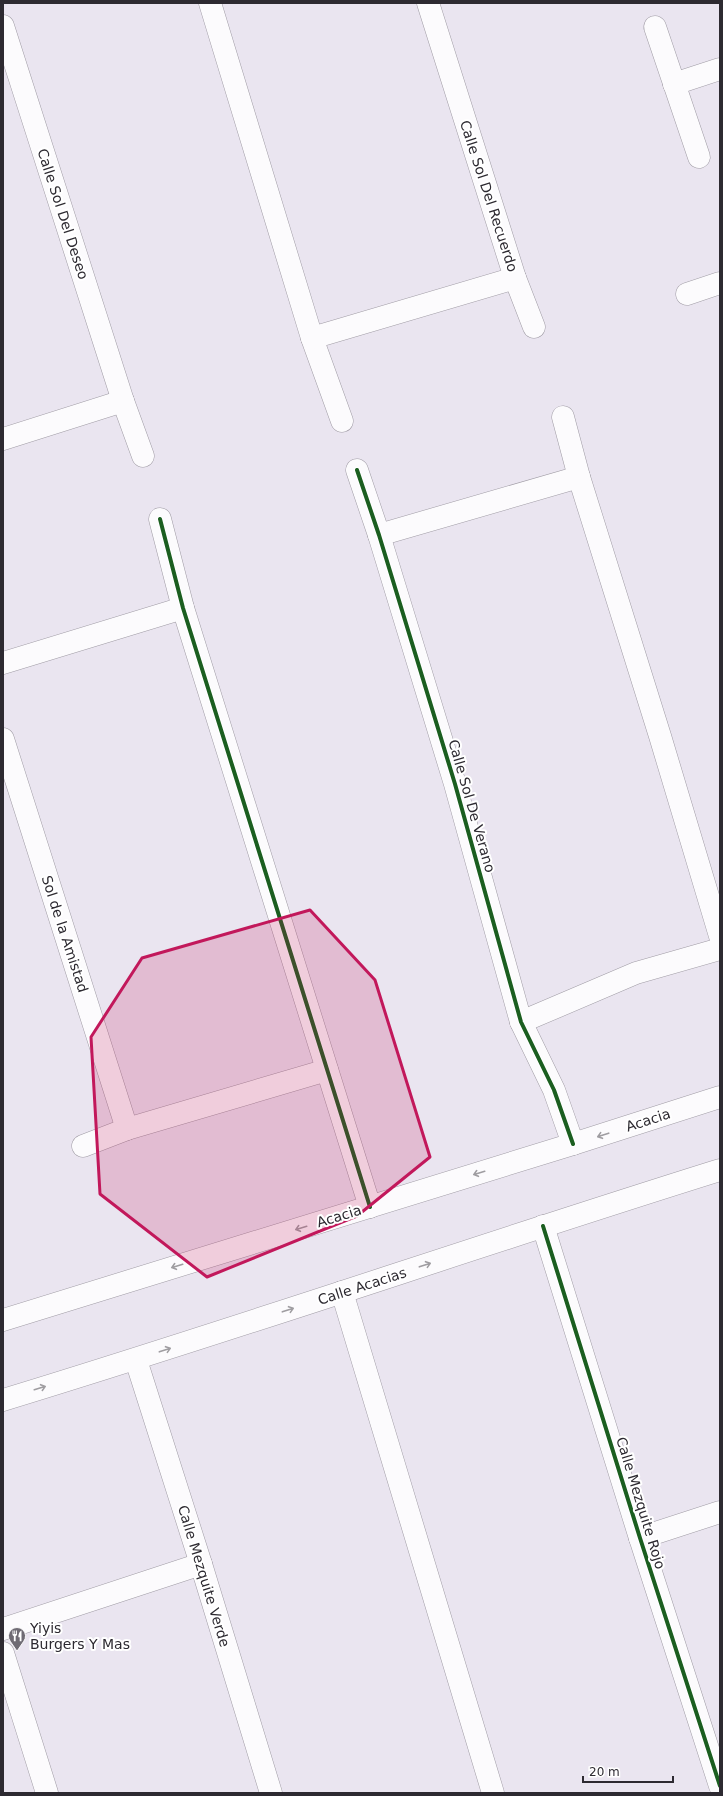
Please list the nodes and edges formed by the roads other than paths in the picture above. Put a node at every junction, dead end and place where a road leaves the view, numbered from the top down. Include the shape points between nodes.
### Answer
1 (210, 3) edge
2 (428, 3) edge
3 (3, 26) edge
4 (655, 27) dead end
5 (720, 69) edge
6 (674, 84) junction
7 (699, 157) dead end
8 (515, 278) junction
9 (720, 284) edge
10 (687, 294) dead end
11 (534, 327) dead end
12 (312, 338) junction
13 (123, 401) junction
14 (563, 417) dead end
15 (342, 421) dead end
16 (3, 439) edge
17 (143, 456) dead end
18 (357, 470) dead end
19 (579, 477) junction
20 (160, 519) dead end
21 (379, 535) junction
22 (183, 608) junction
23 (3, 663) edge
24 (3, 739) edge
25 (720, 936) edge
26 (720, 949) edge
27 (521, 1022) junction
28 (327, 1070) junction
29 (720, 1097) edge
30 (128, 1129) junction
31 (574, 1144) junction
32 (83, 1146) dead end
33 (720, 1170) edge
34 (370, 1206) junction
35 (543, 1226) junction
36 (342, 1292) junction
37 (3, 1320) edge
38 (136, 1360) junction
39 (3, 1400) edge
40 (720, 1512) edge
41 (640, 1538) junction
42 (201, 1564) junction
43 (3, 1629) edge
44 (3, 1653) edge
45 (712, 1734) edge
46 (720, 1786) edge
47 (47, 1793) edge
48 (271, 1793) edge
49 (493, 1793) edge

1 - 12 street
2 - 8 street, Calle Sol Del Recuerdo
3 - 13 street, Calle Sol Del Deseo
4 - 6 street
5 - 6 street
6 - 7 street
8 - 11 street
8 - 12 street, Calle Sol Del Recuerdo
9 - 10 street
12 - 15 street
13 - 16 street
13 - 17 street, Calle Sol Del Deseo
14 - 19 street
18 - 21 street, Calle Sol De Verano
19 - 21 street
19 - 25 street
20 - 22 street
21 - 27 street, Calle Sol De Verano via 455,784
22 - 23 street
22 - 28 street
24 - 30 street, Sol de la Amistad
26 - 27 street via 636,973
27 - 31 street, Calle Sol De Verano via 554,1090
28 - 30 street
28 - 34 street
29 -> 31 street, Acacia
30 - 32 street
31 -> 34 street, Acacia
33 - 35 street, Calle Acacias
34 -> 37 street, Acacia
36 -> 35 street, Calle Acacias
35 - 41 street, Calle Mezquite Rojo
38 -> 36 street, Calle Acacias
36 - 49 street
39 -> 38 street, Calle Acacias
38 - 42 street, Calle Mezquite Verde
40 - 41 street
41 - 45 street, Calle Mezquite Rojo
42 - 43 street
42 - 48 street, Calle Mezquite Verde
44 - 47 street
45 - 46 street, Calle Mezquite Rojo

